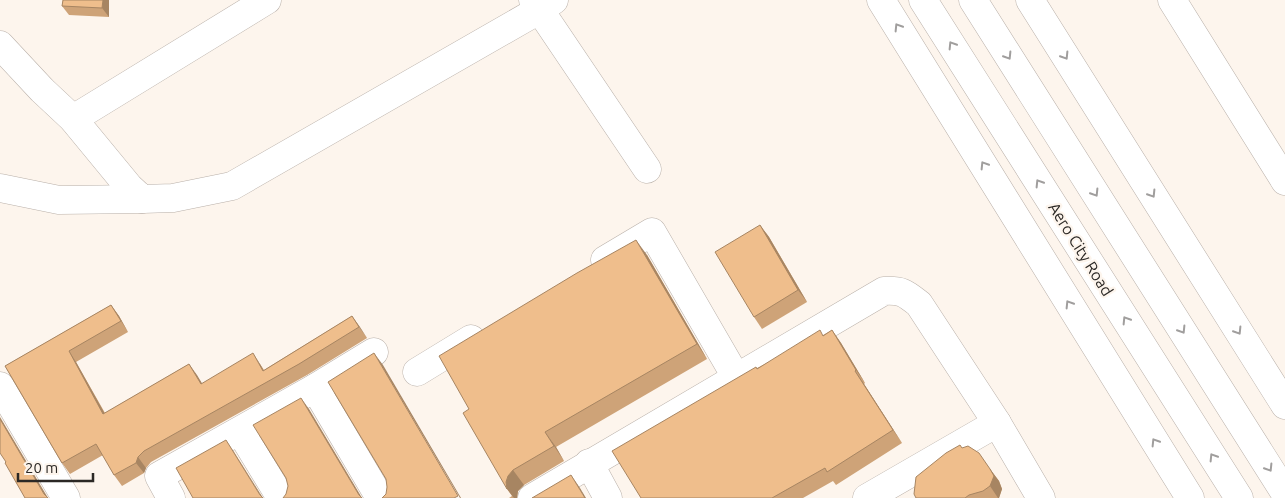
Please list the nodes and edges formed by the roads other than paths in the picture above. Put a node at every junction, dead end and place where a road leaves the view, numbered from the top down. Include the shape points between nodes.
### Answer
1 (267, 0) edge
2 (881, 0) edge
3 (923, 0) edge
4 (972, 0) edge
5 (1030, 0) edge
6 (1172, 0) edge
7 (542, 3) edge
8 (0, 45) edge
9 (73, 119) junction
10 (647, 169) dead end
11 (1285, 181) edge
12 (0, 188) edge
13 (142, 199) junction
14 (585, 272) edge
15 (492, 327) edge
16 (374, 352) edge
17 (417, 372) dead end
18 (736, 377) junction
19 (0, 386) edge
20 (314, 388) junction
21 (1285, 406) edge
22 (997, 423) junction
23 (240, 431) junction
24 (589, 463) junction
25 (1285, 492) edge
26 (66, 498) edge
27 (170, 498) edge
28 (281, 498) edge
29 (380, 498) edge
30 (532, 498) edge
31 (608, 498) edge
32 (867, 498) edge
33 (1041, 498) edge
34 (1190, 498) edge
35 (1239, 498) edge

1 - 9 street
34 -> 2 street
35 -> 3 street, Aero City Road
4 -> 25 street
5 -> 21 street
6 - 11 street
7 - 10 street
7 - 13 street via 232,186 173,198
8 - 9 street
9 - 13 street
12 - 13 street via 59,200
14 - 18 street via 652,232
15 - 17 street
16 - 20 street
18 - 22 street via 884,291 897,290 919,304
18 - 24 street
19 - 26 street
20 - 23 street
20 - 29 street
22 - 32 street
22 - 33 street
23 - 27 street via 158,476
23 - 28 street
24 - 30 street
24 - 31 street

